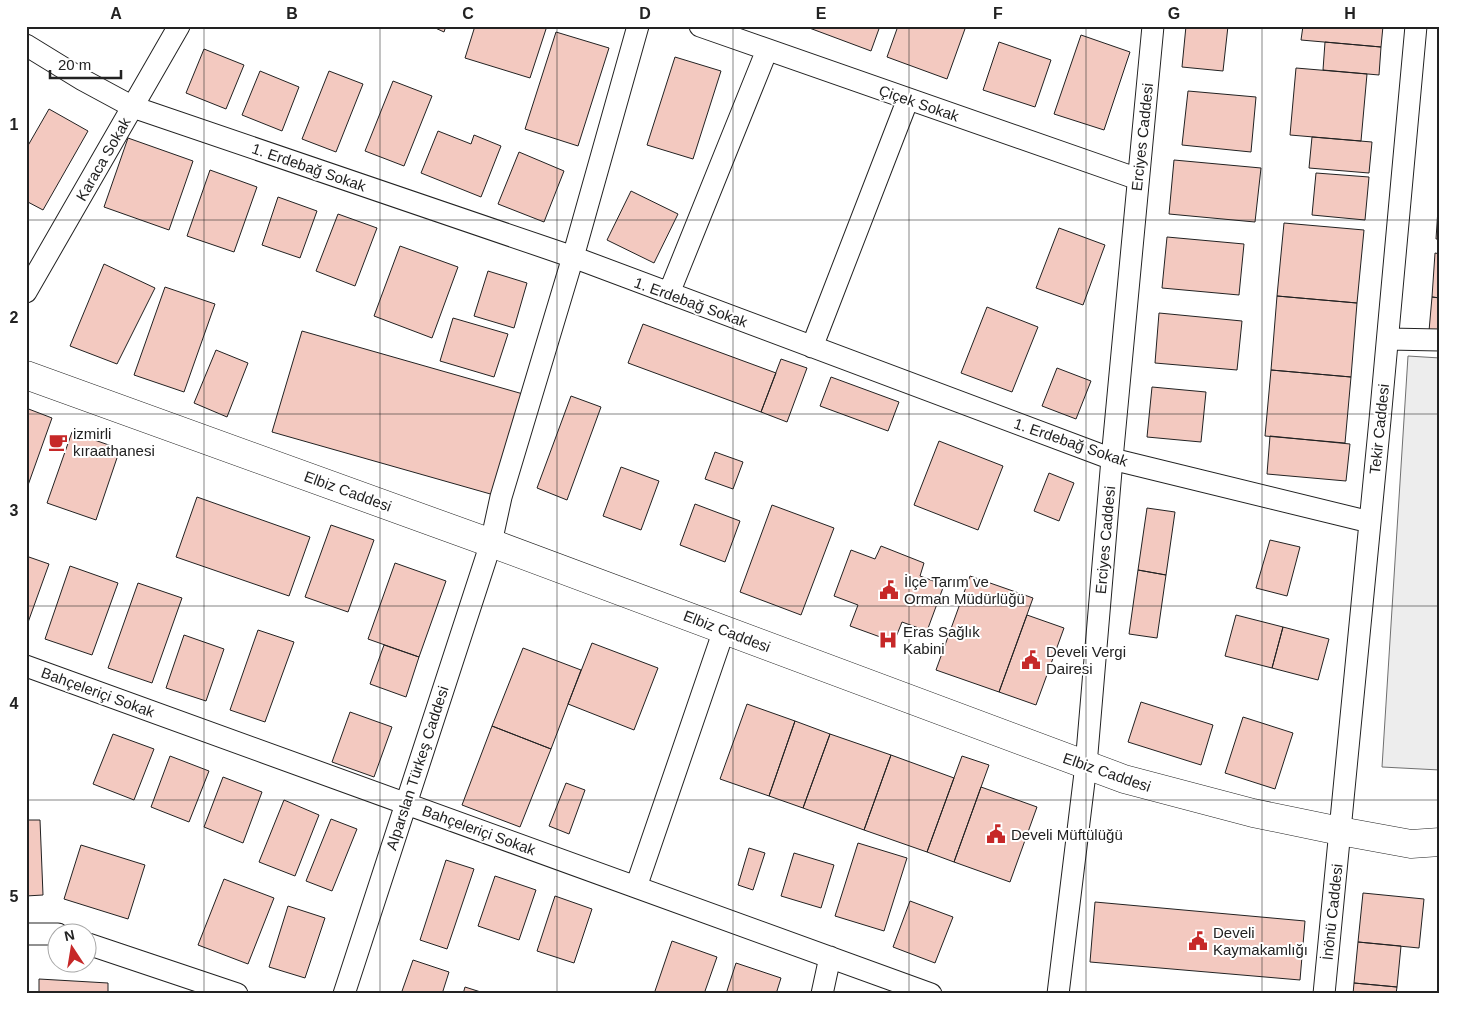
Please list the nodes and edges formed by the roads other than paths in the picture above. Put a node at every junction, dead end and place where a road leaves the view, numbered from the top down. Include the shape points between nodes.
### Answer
1 (179, 26) edge
2 (638, 26) edge
3 (700, 26) edge
4 (1153, 26) edge
5 (1416, 26) edge
6 (26, 45) edge
7 (767, 50) junction
8 (908, 99) junction
9 (133, 107) junction
10 (1138, 179) junction
11 (573, 257) junction
12 (26, 292) edge
13 (669, 293) junction
14 (1388, 339) junction
15 (1440, 340) edge
16 (812, 347) junction
17 (26, 375) edge
18 (1112, 459) junction
19 (1370, 522) junction
20 (491, 542) junction
21 (724, 630) junction
22 (26, 666) edge
23 (1086, 765) junction
24 (405, 804) junction
25 (1340, 831) junction
26 (1440, 842) edge
27 (636, 887) junction
28 (26, 934) edge
29 (48, 934) edge
30 (98, 947) edge
31 (830, 957) junction
32 (237, 994) edge
33 (344, 994) edge
34 (822, 994) edge
35 (931, 994) edge
36 (1058, 994) edge
37 (1324, 994) edge

1 - 9 street, Karaca Sokak
2 - 11 street, Alparslan Türkeş Caddesi
3 - 7 street, Çiçek Sokak
4 - 10 street, Erciyes Caddesi
5 - 14 street, Tekir Caddesi
6 - 9 street, 1. Erdebağ Sokak
7 - 8 street, Çiçek Sokak
7 - 13 street
8 - 10 street, Çiçek Sokak
8 - 16 street
9 - 11 street, 1. Erdebağ Sokak
9 - 12 street, Karaca Sokak
10 - 18 street, Erciyes Caddesi
11 - 13 street, 1. Erdebağ Sokak
11 - 20 street, Alparslan Türkeş Caddesi via 501,497
13 - 16 street, 1. Erdebağ Sokak
14 - 15 street
14 - 19 street, Tekir Caddesi
16 - 18 street, 1. Erdebağ Sokak
17 - 20 street, Elbiz Caddesi
18 - 19 street, 1. Erdebağ Sokak
18 - 23 street, Erciyes Caddesi
19 - 25 street, Tekir Caddesi
20 - 21 street, Elbiz Caddesi
20 - 24 street, Alparslan Türkeş Caddesi
21 - 23 street, Elbiz Caddesi
21 - 27 street
22 - 24 street, Bahçeleriçi Sokak
23 - 25 street, Elbiz Caddesi via 1124,780 1188,797
23 - 36 street, Erciyes Caddesi
24 - 27 street, Bahçeleriçi Sokak
24 - 33 street, Alparslan Türkeş Caddesi
25 - 26 street, Elbiz Caddesi via 1411,844
25 - 37 street, İnönü Caddesi
27 - 31 street, Bahçeleriçi Sokak
28 - 29 street
30 - 32 street
31 - 34 street
31 - 35 street, Bahçeleriçi Sokak

